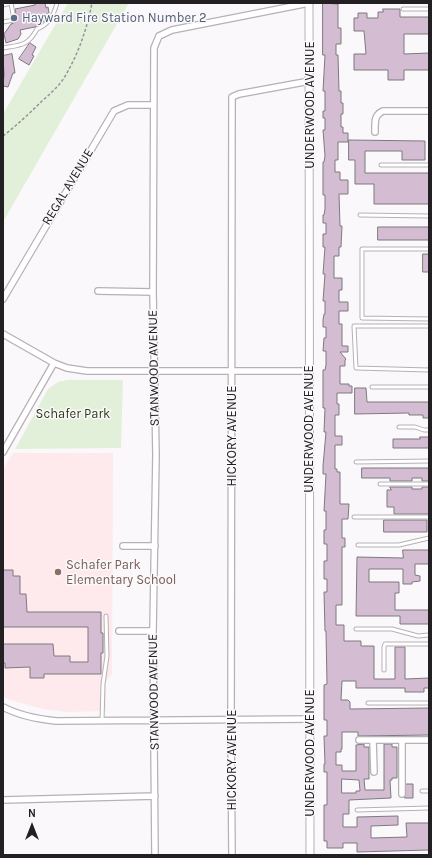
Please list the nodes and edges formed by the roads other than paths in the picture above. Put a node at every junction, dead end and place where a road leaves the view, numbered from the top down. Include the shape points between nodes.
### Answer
1 (11, 3) edge
2 (57, 3) edge
3 (309, 3) edge
4 (3, 5) edge
5 (403, 9) dead end
6 (429, 9) edge
7 (5, 21) edge
8 (3, 48) edge
9 (310, 81) junction
10 (153, 106) junction
11 (429, 111) edge
12 (376, 132) dead end
13 (381, 165) dead end
14 (429, 165) edge
15 (360, 215) dead end
16 (429, 216) edge
17 (429, 249) edge
18 (98, 291) dead end
19 (153, 292) junction
20 (3, 299) edge
21 (429, 319) edge
22 (429, 326) edge
23 (3, 334) edge
24 (54, 363) junction
25 (429, 370) edge
26 (154, 371) junction
27 (232, 371) junction
28 (309, 371) junction
29 (372, 387) dead end
30 (429, 387) edge
31 (399, 427) dead end
32 (429, 430) edge
33 (3, 452) edge
34 (429, 461) edge
35 (356, 462) dead end
36 (380, 484) dead end
37 (429, 484) edge
38 (354, 517) dead end
39 (429, 517) edge
40 (429, 538) edge
41 (358, 545) dead end
42 (122, 546) dead end
43 (155, 546) junction
44 (106, 616) dead end
45 (356, 629) dead end
46 (119, 631) dead end
47 (153, 631) junction
48 (429, 635) edge
49 (429, 644) edge
50 (384, 670) dead end
51 (368, 703) dead end
52 (429, 703) edge
53 (3, 707) edge
54 (310, 719) junction
55 (154, 720) junction
56 (231, 720) junction
57 (102, 721) junction
58 (359, 740) dead end
59 (373, 740) junction
60 (402, 740) junction
61 (429, 740) edge
62 (374, 772) dead end
63 (429, 790) edge
64 (422, 791) dead end
65 (402, 794) dead end
66 (155, 796) junction
67 (3, 800) edge
68 (429, 808) edge
69 (357, 810) dead end
70 (155, 855) edge
71 (232, 855) edge
72 (310, 855) edge

1 - 4 lane
1 - 7 lane via 14,20
2 - 8 lane via 49,21 44,27 37,29 32,38 24,44
3 - 9 street, UNDERWOOD AVENUE
3 - 10 street, STANWOOD AVENUE via 172,30 160,36 154,48
5 - 6 lane
9 - 27 street, HICKORY AVENUE via 232,97
9 - 28 street, UNDERWOOD AVENUE
10 - 19 street, STANWOOD AVENUE
10 - 20 street, REGAL AVENUE via 128,105 114,111
11 - 12 street via 383,111 375,118
13 - 14 lane
15 - 16 lane
17 - 21 lane via 362,250 362,318
18 - 19 street
19 - 26 street, STANWOOD AVENUE
22 - 25 lane via 354,326 356,368
23 - 24 street
24 - 26 street via 87,371
24 - 33 street
26 - 27 street
26 - 43 street, STANWOOD AVENUE
27 - 28 street
27 - 56 street, HICKORY AVENUE
28 - 54 street, UNDERWOOD AVENUE
29 - 30 lane
31 - 32 lane
34 - 35 lane
36 - 37 lane
38 - 39 lane
40 - 41 lane via 399,545
42 - 43 street
43 - 47 street, STANWOOD AVENUE
44 - 57 lane
45 - 48 lane via 392,629 418,636
46 - 47 street
47 - 55 street, STANWOOD AVENUE
49 - 50 lane via 385,644
51 - 52 lane
53 - 57 street via 34,719
54 - 56 street
54 - 72 street, UNDERWOOD AVENUE
55 - 56 street
55 - 57 street
55 - 66 street, STANWOOD AVENUE
56 - 71 street, HICKORY AVENUE
58 - 59 street
59 - 60 street
59 - 62 street
60 - 61 street
60 - 65 street
63 - 64 lane
66 - 67 street
66 - 70 street, STANWOOD AVENUE
68 - 69 lane

